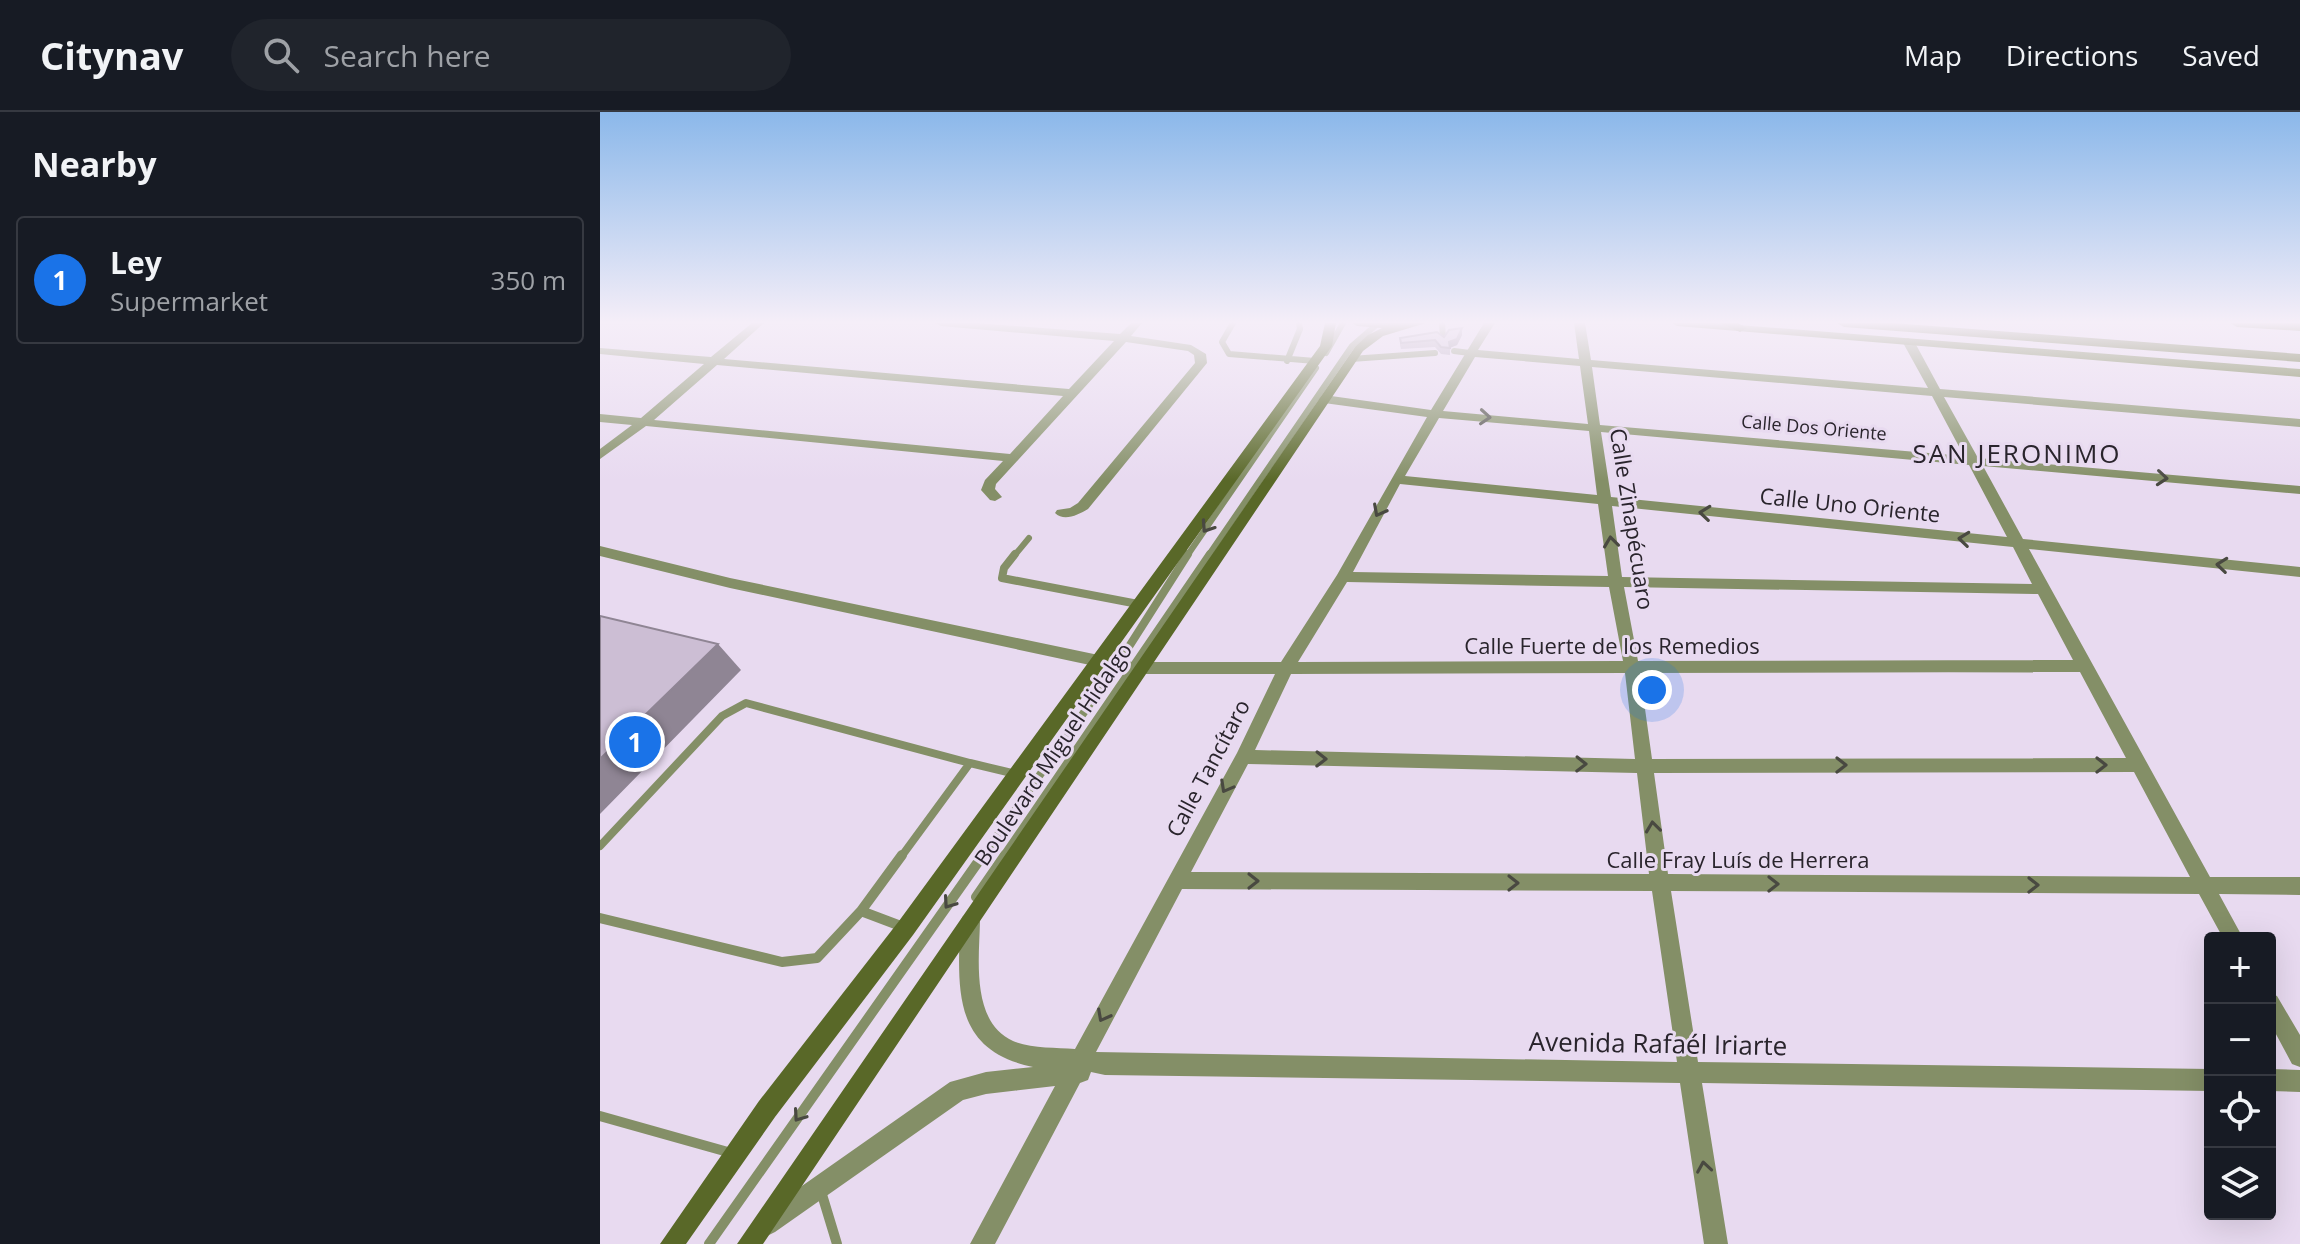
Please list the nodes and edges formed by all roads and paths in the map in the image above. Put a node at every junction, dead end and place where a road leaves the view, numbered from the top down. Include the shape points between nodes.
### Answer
1 (695, 376) edge
2 (885, 376) edge
3 (1087, 376) edge
4 (1190, 376) edge
5 (1304, 376) edge
6 (1310, 376) edge
7 (1330, 376) edge
8 (1340, 376) edge
9 (1452, 376) edge
10 (1586, 376) edge
11 (1750, 376) edge
12 (1925, 376) edge
13 (1933, 391) junction
14 (1071, 393) junction
15 (1324, 399) junction
16 (1436, 414) junction
17 (600, 418) edge
18 (644, 422) junction
19 (2300, 423) edge
20 (1594, 425) junction
21 (600, 455) edge
22 (1011, 458) junction
23 (1971, 460) junction
24 (1396, 479) junction
25 (2300, 490) edge
26 (995, 497) dead end
27 (1606, 502) junction
28 (1062, 513) dead end
29 (1029, 538) dead end
30 (2019, 545) junction
31 (600, 551) edge
32 (2300, 572) edge
33 (1343, 577) junction
34 (1616, 583) junction
35 (2043, 589) junction
36 (1138, 604) junction
37 (1121, 666) junction
38 (1287, 666) junction
39 (2084, 666) junction
40 (1632, 669) junction
41 (1243, 757) junction
42 (970, 763) junction
43 (2137, 765) junction
44 (1646, 766) junction
45 (1016, 774) junction
46 (600, 846) edge
47 (1175, 880) junction
48 (1660, 884) junction
49 (2203, 885) junction
50 (2300, 886) edge
51 (861, 911) junction
52 (600, 918) edge
53 (970, 922) junction
54 (906, 928) junction
55 (2230, 932) edge
56 (2271, 1004) edge
57 (2300, 1056) edge
58 (1078, 1066) junction
59 (1689, 1072) junction
60 (2204, 1080) edge
61 (2276, 1080) edge
62 (2300, 1081) edge
63 (600, 1116) edge
64 (736, 1154) junction
65 (820, 1187) junction
66 (754, 1237) edge
67 (672, 1244) edge
68 (709, 1244) edge
69 (737, 1244) edge
70 (837, 1244) edge
71 (982, 1244) edge
72 (1716, 1244) edge

1 - 18 street
2 - 14 street
3 - 14 street
4 - 28 street via 1083,506
5 - 36 main road, Boulevard Miguel Hidalgo
6 -> 37 lane via 1163,591
7 - 37 lane
8 - 15 main road, Boulevard Miguel Hidalgo
9 - 16 street, Calle Tancítaro
10 - 20 street, Calle Zinapécuaro
11 - 13 street
12 - 13 street
13 - 19 street
13 - 23 street
14 - 22 street
15 - 16 street, Calle Dos Oriente
15 - 37 main road, Boulevard Miguel Hidalgo
16 -> 20 street, Calle Dos Oriente
16 - 24 street, Calle Tancítaro
17 - 18 street
18 - 21 street
18 - 22 street
20 - 23 street, Calle Dos Oriente
20 - 27 street, Calle Zinapécuaro
22 - 26 street via 988,487
23 -> 25 street, Calle Dos Oriente
23 - 30 street
24 - 27 street, Calle Uno Oriente
24 -> 33 street, Calle Tancítaro
30 -> 27 street, Calle Uno Oriente
34 -> 27 street, Calle Zinapécuaro
29 - 36 lane via 1002,578
32 -> 30 street, Calle Uno Oriente
30 - 35 street
31 - 37 street, Calle Fuerte de los Remedios
33 - 34 street
33 - 38 street, Calle Tancítaro
34 - 35 street
34 - 40 street, Calle Zinapécuaro
35 - 39 street
36 - 37 main road, Boulevard Miguel Hidalgo
37 - 38 street, Calle Fuerte de los Remedios
37 - 45 main road, Boulevard Miguel Hidalgo
37 - 53 main road, Boulevard Miguel Hidalgo
37 -> 68 lane
37 - 69 lane
38 - 40 street, Calle Fuerte de los Remedios
38 - 41 street, Calle Tancítaro
39 - 40 street, Calle Fuerte de los Remedios
39 - 43 street
40 - 44 street, Calle Zinapécuaro
41 -> 44 street
41 -> 47 street, Calle Tancítaro
42 - 45 lane
42 - 46 lane via 746,703 722,716
42 - 51 lane
44 -> 43 street
43 - 49 street
48 -> 44 street, Calle Zinapécuaro
45 - 54 main road, Boulevard Miguel Hidalgo
47 -> 48 street, Calle Fray Luís de Herrera
47 -> 58 street, Calle Tancítaro
48 -> 49 street, Calle Fray Luís de Herrera
48 - 59 street, Calle Zinapécuaro
49 - 50 street, Calle Fray Luís de Herrera
49 - 55 street
51 - 52 lane via 826,951 796,962
51 - 54 lane
53 - 58 street, Avenida Rafaél Iriarte via 972,995 984,1033 1014,1053
53 - 66 main road, Boulevard Miguel Hidalgo
54 - 64 main road, Boulevard Miguel Hidalgo
56 - 57 street
58 - 59 street, Avenida Rafaél Iriarte
58 - 65 street, Avenida Rafaél Iriarte via 958,1090
58 - 71 street, Calle Tancítaro
59 - 60 street, Avenida Rafaél Iriarte
72 -> 59 street, Calle Zinapécuaro
61 - 62 street
63 - 64 lane
64 - 67 main road, Boulevard Miguel Hidalgo
65 - 66 street, Avenida Rafaél Iriarte
65 - 70 lane

